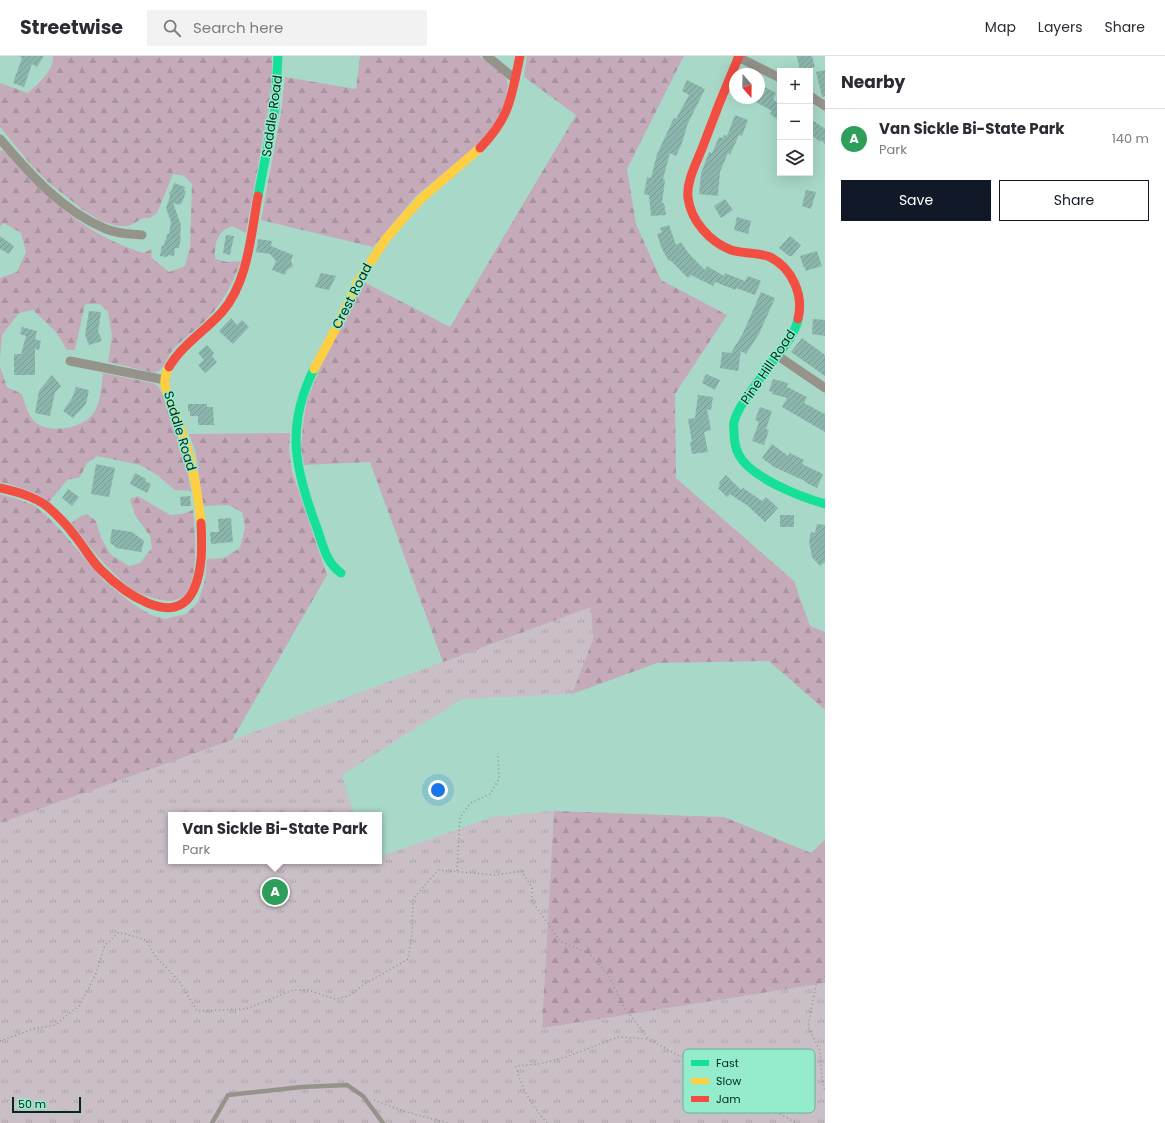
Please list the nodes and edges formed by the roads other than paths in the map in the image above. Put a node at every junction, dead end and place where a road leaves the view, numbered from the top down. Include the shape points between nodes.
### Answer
1 (278, 56) edge
2 (487, 56) edge
3 (520, 56) edge
4 (739, 57) edge
5 (777, 76) edge
6 (515, 79) junction
7 (813, 98) edge
8 (825, 106) edge
9 (0, 139) edge
10 (142, 235) dead end
11 (778, 356) junction
12 (70, 361) dead end
13 (165, 380) junction
14 (825, 388) edge
15 (0, 488) edge
16 (825, 504) edge
17 (341, 573) dead end
18 (212, 1123) edge
19 (383, 1123) edge

1 - 13 street, Saddle Road via 275,108 244,271 238,289 224,310 176,356
2 - 6 street
3 - 6 street, Crest Road
4 - 5 street
4 - 11 street, Pine Hill Road via 690,180 688,198 694,218 716,242 732,250 769,257 782,266 792,278 799,295 800,312 797,325
6 - 17 street, Crest Road via 507,110 497,129 481,148 432,188 410,210 372,258 350,295 304,390 295,441 298,465 328,559
7 - 8 street
9 - 10 street via 46,189 82,216 122,234
11 - 14 street
11 - 16 street, Pine Hill Road via 742,405 734,422 734,438 739,455 751,469 768,481
12 - 13 street
13 - 15 street, Saddle Road via 191,460 201,523 202,548 199,572 188,600 177,607 163,608 132,595 102,570 46,506 32,497
18 - 19 lane via 228,1095 302,1087 348,1086 363,1096

